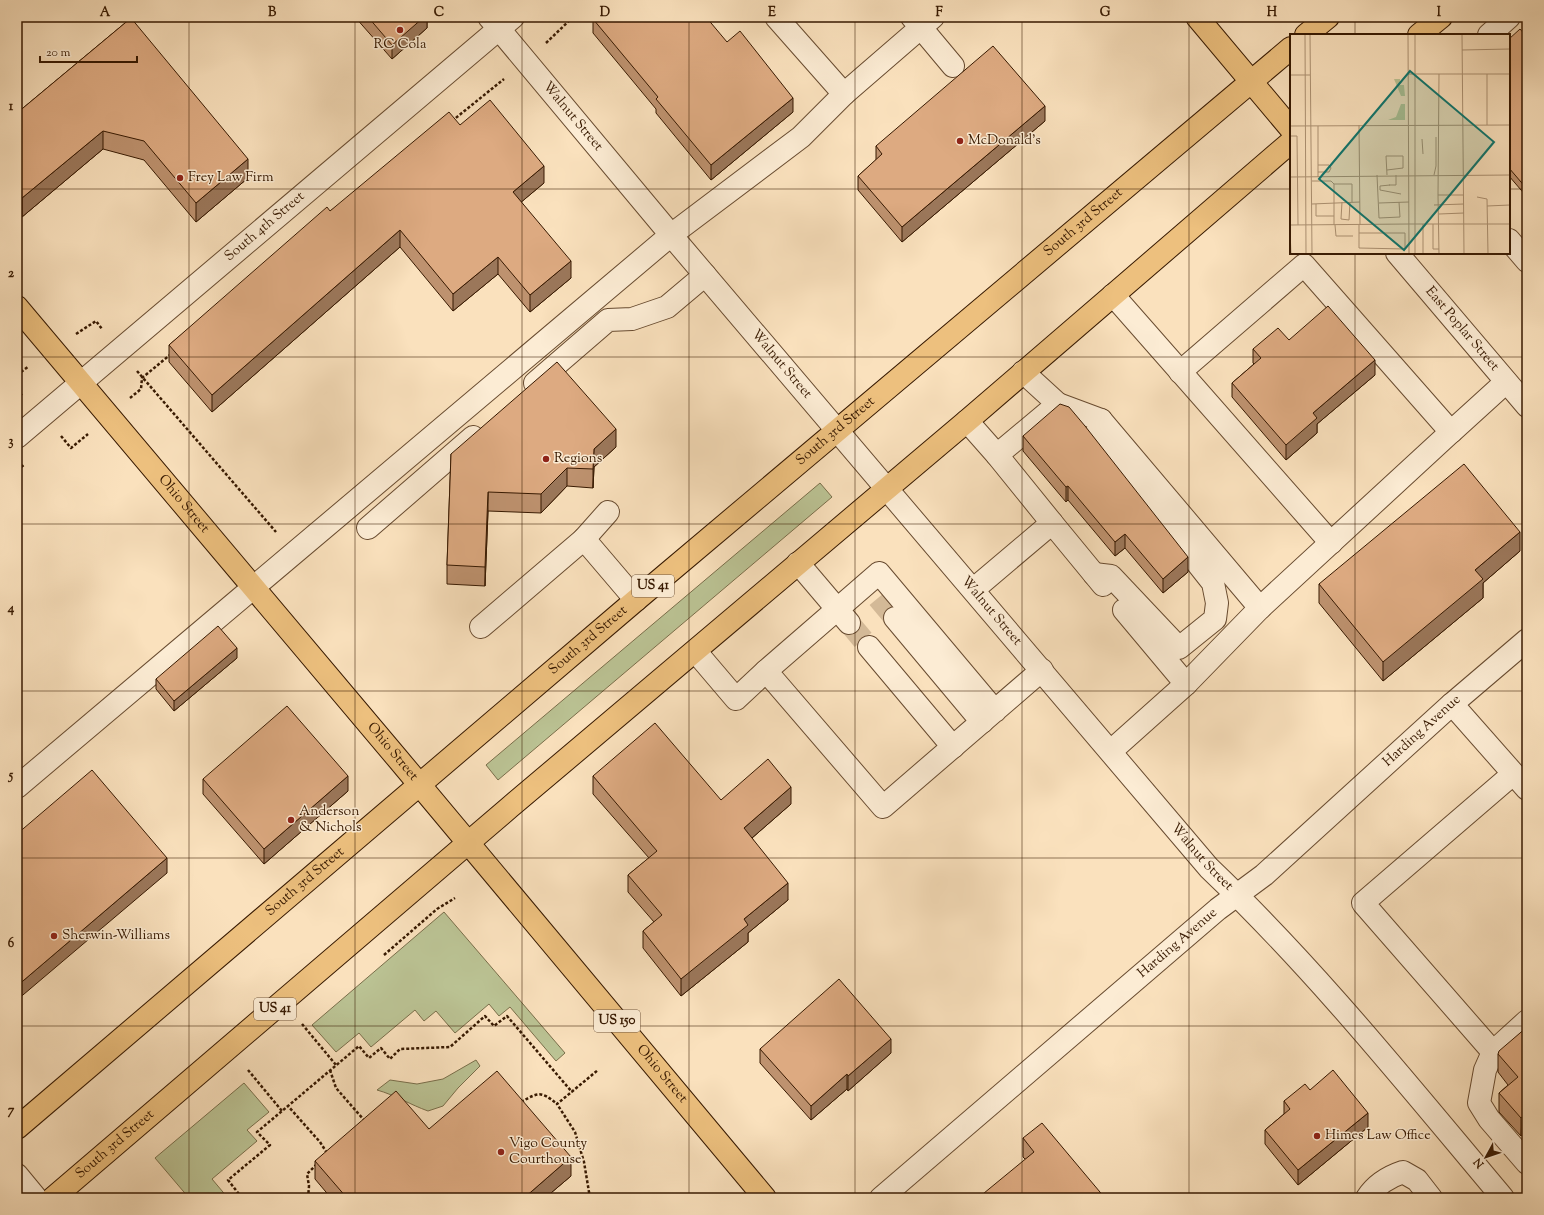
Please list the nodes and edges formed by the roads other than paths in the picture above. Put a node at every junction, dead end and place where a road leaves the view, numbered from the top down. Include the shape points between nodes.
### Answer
1 (776, 17) edge
2 (1328, 17) edge
3 (1441, 17) edge
4 (1509, 17) edge
5 (1200, 18) edge
6 (922, 20) edge
7 (501, 21) edge
8 (1307, 34) edge
9 (1420, 34) edge
10 (1490, 34) edge
11 (1290, 49) edge
12 (953, 66) dead end
13 (1251, 81) junction
14 (844, 94) junction
15 (1290, 128) edge
16 (1290, 143) edge
17 (671, 234) junction
18 (1510, 241) edge
19 (1398, 254) edge
20 (1527, 261) edge
21 (706, 275) junction
22 (1113, 295) junction
23 (17, 307) edge
24 (1023, 372) junction
25 (1180, 372) junction
26 (1506, 382) junction
27 (80, 384) junction
28 (518, 398) edge
29 (1058, 404) junction
30 (1527, 406) edge
31 (1101, 420) junction
32 (967, 421) junction
33 (488, 424) edge
34 (838, 430) junction
35 (1451, 432) junction
36 (17, 437) edge
37 (997, 455) junction
38 (887, 488) junction
39 (608, 512) dead end
40 (1052, 523) junction
41 (368, 528) dead end
42 (584, 539) junction
43 (1331, 543) junction
44 (798, 563) junction
45 (1094, 574) junction
46 (253, 587) junction
47 (974, 589) junction
48 (636, 600) junction
49 (1260, 608) junction
50 (843, 616) junction
51 (895, 618) tunnel mouth
52 (481, 627) dead end
53 (1527, 640) edge
54 (870, 647) tunnel mouth
55 (696, 652) junction
56 (1042, 670) junction
57 (766, 671) junction
58 (1186, 684) junction
59 (1452, 704) junction
60 (988, 716) junction
61 (953, 747) junction
62 (1111, 751) junction
63 (1520, 782) edge
64 (17, 786) edge
65 (420, 786) junction
66 (468, 844) junction
67 (1237, 895) junction
68 (1527, 1021) edge
69 (1493, 1052) junction
70 (17, 1128) edge
71 (1527, 1163) edge
72 (17, 1175) edge
73 (36, 1198) edge
74 (53, 1198) edge
75 (765, 1198) edge
76 (881, 1198) edge
77 (1367, 1198) edge
78 (1432, 1198) edge
79 (1503, 1198) edge

1 - 14 street
2 - 8 main road
3 - 9 main road
4 - 10 street
5 - 13 main road
6 - 12 street
6 - 14 street
7 - 17 street, Walnut Street via 525,60
7 - 27 street, South 4th Street
11 - 13 main road, South 3rd Street / US 41
13 - 15 main road
13 - 34 main road, South 3rd Street / US 41
14 - 17 street via 800,137
16 - 22 main road, South 3rd Street / US 41
17 - 21 street, Walnut Street
17 - 46 street
18 - 20 street
19 - 26 street, East Poplar Street
21 - 28 street via 666,307 632,319 608,320
21 - 34 street, Walnut Street
22 - 24 main road, South 3rd Street / US 41
22 - 25 street
23 - 27 main road, Ohio Street
24 - 29 street
24 - 32 main road, South 3rd Street / US 41
25 - 35 street via 1304,265
25 - 43 street
26 - 30 street, East Poplar Street
26 - 35 street
27 - 36 street, South 4th Street
27 - 46 main road, Ohio Street
29 - 31 street
29 - 37 street
31 - 45 street via 1096,435 1213,583 1217,603 1214,619 1179,648 1111,576
31 - 49 street
32 - 37 street
32 - 38 main road, South 3rd Street / US 41
33 - 41 street
34 - 38 street, Walnut Street
34 - 48 main road, South 3rd Street / US 41
35 - 43 street
37 - 40 street
38 - 44 main road, South 3rd Street / US 41
38 - 47 street, Walnut Street
39 - 42 street
40 - 45 street
40 - 47 street
42 - 48 street
42 - 52 street
43 - 49 street
44 - 50 street
44 - 55 main road, South 3rd Street / US 41
45 - 58 street
46 - 64 street
46 - 65 main road, Ohio Street
47 - 56 street, Walnut Street
48 - 65 main road, South 3rd Street / US 41
49 - 58 street
50 - 57 street
50 - 60 street via 872,591 879,573
51 - 60 street
53 - 59 street, Harding Avenue
54 - 61 street
55 - 57 street via 736,698
55 - 66 main road, South 3rd Street / US 41
56 - 60 street
56 - 62 street, Walnut Street
57 - 61 street via 883,807
58 - 62 street
59 - 63 street
59 - 67 street, Harding Avenue via 1264,875
60 - 61 street
62 - 67 street, Walnut Street via 1209,868
63 - 69 street via 1363,903
65 - 66 main road, Ohio Street
65 - 70 main road, South 3rd Street / US 41
66 - 74 main road, South 3rd Street / US 41
66 - 75 main road, Ohio Street / US 150
67 - 76 street, Harding Avenue
67 - 79 street, Walnut Street via 1350,1016
68 - 69 street
69 - 71 street via 1485,1070 1479,1103 1489,1119
72 - 73 street
77 - 78 street via 1371,1191 1389,1177 1403,1172 1417,1180

